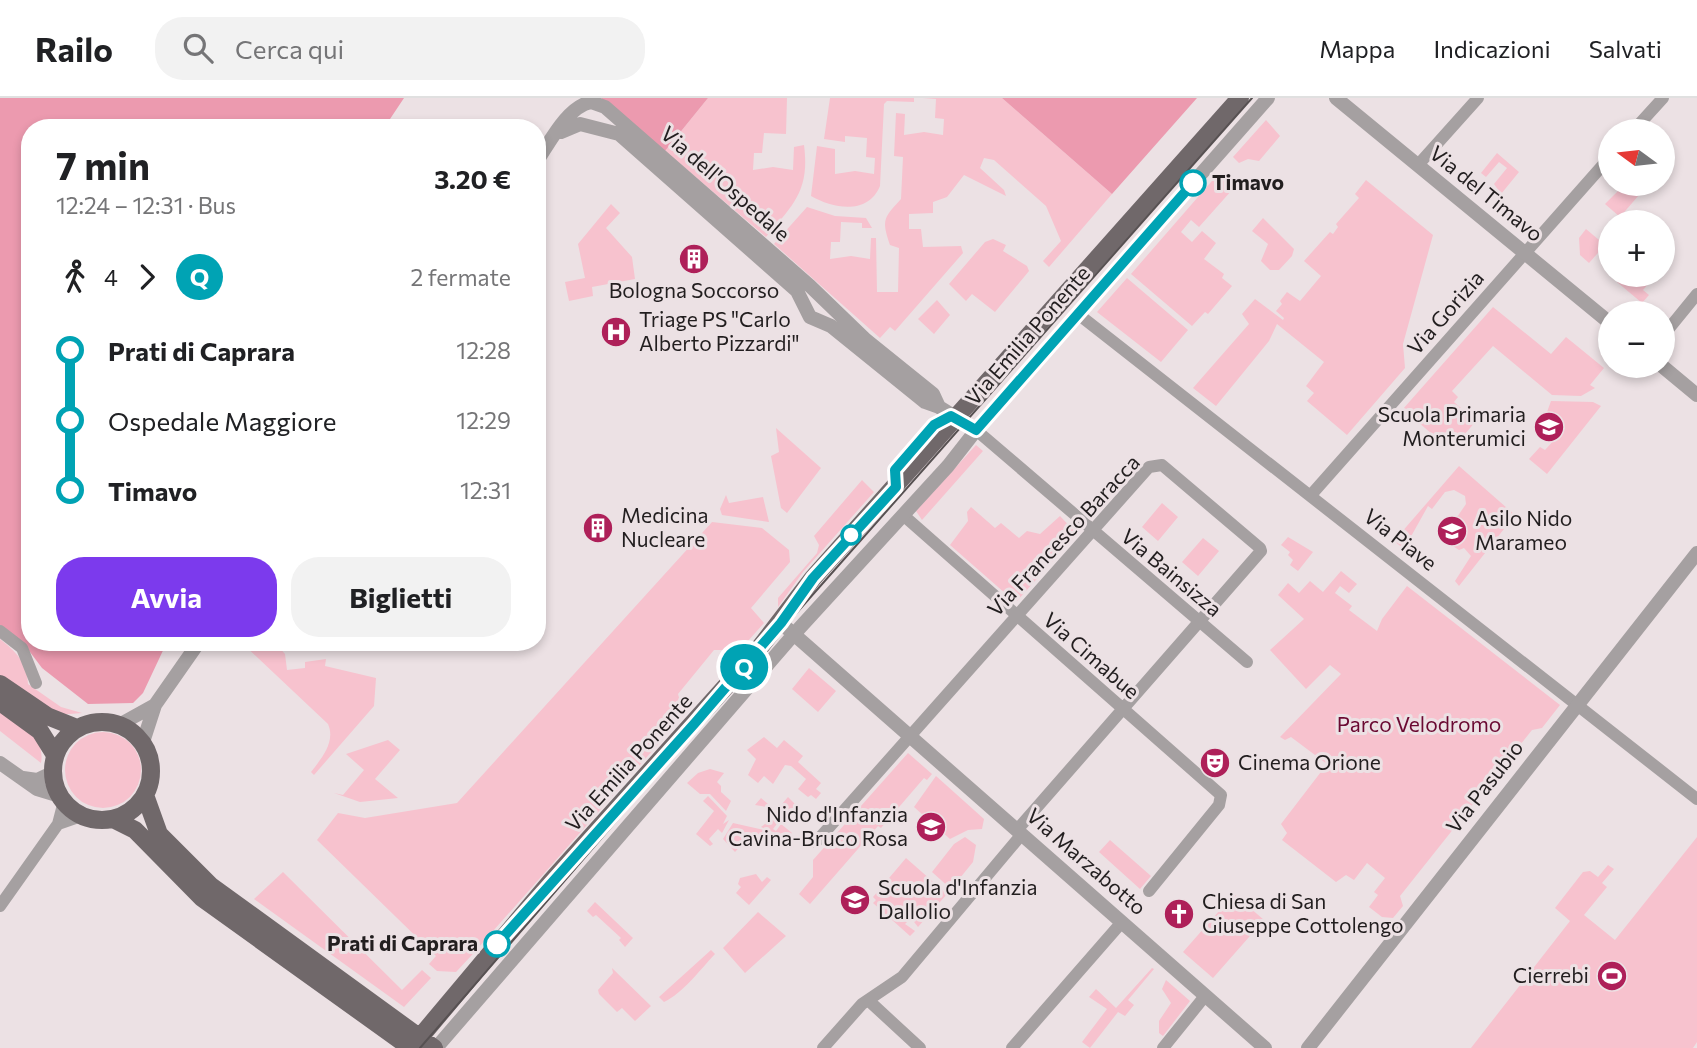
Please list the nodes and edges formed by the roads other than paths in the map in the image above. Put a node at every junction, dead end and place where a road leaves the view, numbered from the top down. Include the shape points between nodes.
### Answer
1 (1240, 98) edge
2 (1268, 98) edge
3 (1336, 98) edge
4 (1478, 98) edge
5 (1663, 98) edge
6 (579, 117) junction
7 (1644, 119) edge
8 (546, 148) edge
9 (1418, 165) junction
10 (1598, 171) edge
11 (1525, 253) junction
12 (804, 290) junction
13 (1697, 294) edge
14 (1598, 313) edge
15 (1078, 314) junction
16 (1675, 321) edge
17 (1675, 377) edge
18 (1697, 395) edge
19 (939, 407) junction
20 (955, 419) junction
21 (976, 430) junction
22 (1311, 495) junction
23 (904, 515) junction
24 (1092, 531) junction
25 (1697, 553) edge
26 (1016, 615) junction
27 (1199, 622) junction
28 (788, 628) junction
29 (0, 631) edge
30 (21, 647) edge
31 (23, 651) edge
32 (193, 651) edge
33 (1247, 662) dead end
34 (36, 683) dead end
35 (0, 684) edge
36 (0, 702) edge
37 (155, 705) junction
38 (1578, 705) junction
39 (1123, 709) junction
40 (119, 725) junction
41 (77, 728) junction
42 (911, 736) junction
43 (143, 743) junction
44 (0, 763) edge
45 (55, 763) junction
46 (22, 778) junction
47 (145, 795) junction
48 (62, 799) junction
49 (1697, 799) edge
50 (81, 816) junction
51 (113, 819) junction
52 (58, 824) junction
53 (1020, 832) junction
54 (816, 842) dead end
55 (1149, 891) dead end
56 (0, 906) edge
57 (1122, 922) junction
58 (1205, 996) junction
59 (868, 1000) junction
60 (422, 1046) edge
61 (823, 1048) edge
62 (920, 1048) edge
63 (1012, 1048) edge
64 (1163, 1048) edge
65 (1265, 1048) edge
66 (1308, 1048) edge

1 - 20 main road, Via Emilia Ponente
2 - 15 street, Via Emilia Ponente
3 - 9 street, Via del Timavo
4 - 9 street
5 - 7 street
6 - 8 street, Via dell'Ospedale
6 - 12 street, Via dell'Ospedale via 625,139
6 - 12 street, Via dell'Ospedale via 591,102 605,107
9 - 11 street, Via del Timavo
10 - 11 street, Via Gorizia
11 - 14 street, Via del Timavo
11 - 22 street, Via Gorizia
12 - 19 street via 933,394
12 - 19 street via 814,320 828,324 925,402
13 - 16 street
15 - 21 street, Via Emilia Ponente
15 - 22 street, Via Piave
17 - 18 street
19 - 20 street
20 - 21 street
20 - 28 main road, Via Emilia Ponente via 813,578
21 - 23 street, Via Emilia Ponente
21 - 24 street, Via Bainsizza
22 - 38 street, Via Piave
23 - 26 street, Via Cimabue
23 - 28 street, Via Emilia Ponente
24 - 26 street, Via Francesco Baracca
24 - 27 street, Via Bainsizza
24 - 27 street, Via Francesco Baracca via 1149,467 1159,464 1261,550
25 - 38 street, Via Pasubio
26 - 39 street, Via Cimabue
26 - 42 street, Via Francesco Baracca
27 - 33 street, Via Bainsizza
27 - 39 street
28 - 42 street, Via Marzabotto
28 - 60 main road, Via Emilia Ponente via 551,881
29 - 30 street
31 - 34 street
32 - 37 street
35 - 41 main road via 47,716
36 - 45 main road via 40,731
37 - 40 street
37 - 43 street
38 - 49 street, Via Piave
38 - 66 street, Via Pasubio
39 - 53 street
39 - 55 street, Via Cimabue via 1222,797
40 - 41 main road via 97,722
40 - 43 main road
41 - 45 main road via 62,742
42 - 53 street, Via Marzabotto
42 - 54 street
43 - 47 main road via 150,766
44 - 46 street
45 - 46 street via 37,780
45 - 48 main road
46 - 48 street
47 - 51 main road via 137,807
47 - 60 main road via 159,834 211,886
48 - 50 main road
48 - 52 street
50 - 51 main road
50 - 52 street
51 - 60 main road via 135,830 202,898
52 - 56 street
53 - 57 street, Via Marzabotto
53 - 59 street via 902,977
57 - 58 street, Via Marzabotto
57 - 63 street
58 - 64 street
58 - 65 street, Via Marzabotto
59 - 61 street
59 - 62 street

